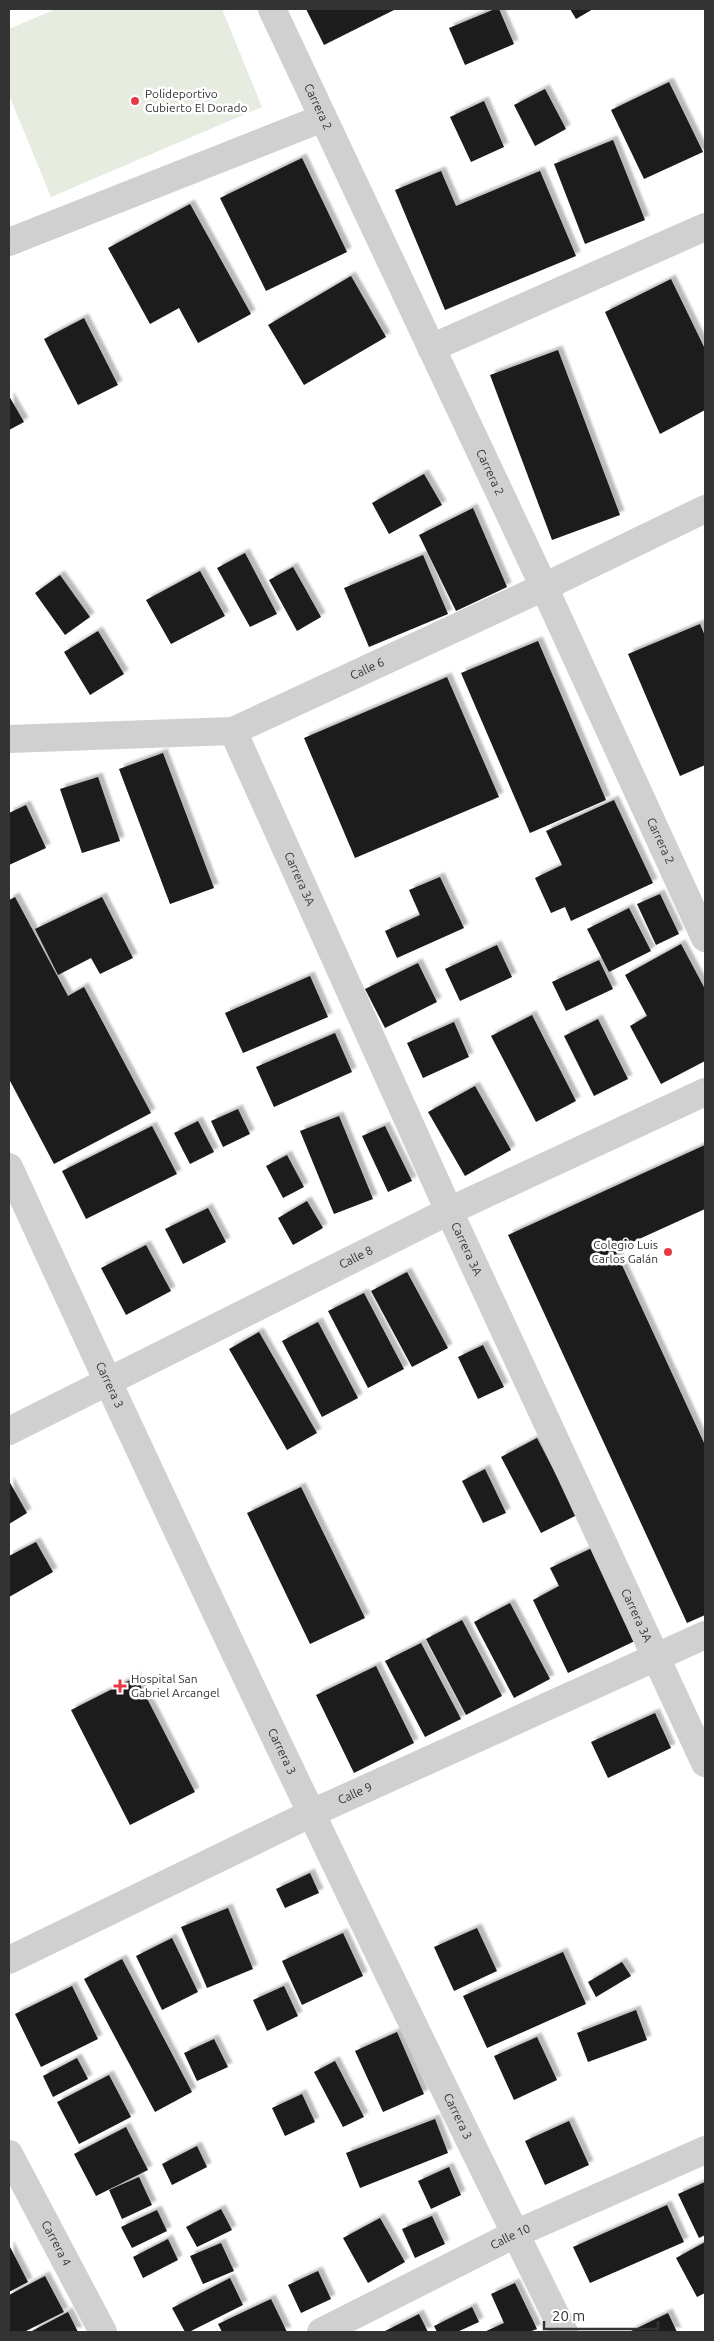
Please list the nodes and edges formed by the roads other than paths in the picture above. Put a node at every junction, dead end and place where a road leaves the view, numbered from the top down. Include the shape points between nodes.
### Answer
1 (272, 9) edge
2 (323, 118) junction
3 (705, 227) edge
4 (9, 242) edge
5 (432, 348) junction
6 (705, 509) edge
7 (544, 587) junction
8 (233, 731) junction
9 (9, 739) edge
10 (705, 938) edge
11 (705, 1092) edge
12 (9, 1167) edge
13 (449, 1211) junction
14 (107, 1382) junction
15 (9, 1431) edge
16 (705, 1635) edge
17 (655, 1657) junction
18 (705, 1763) edge
19 (312, 1814) junction
20 (9, 1960) edge
21 (705, 2150) edge
22 (9, 2154) edge
23 (515, 2234) junction
24 (103, 2332) edge
25 (322, 2332) edge
26 (564, 2332) edge

1 - 2 street, Carrera 2
2 - 4 street
2 - 5 street, Carrera 2
3 - 5 street
5 - 7 street, Carrera 2
6 - 7 street, Calle 6
7 - 8 street, Calle 6
7 - 10 street, Carrera 2
8 - 9 street, Calle 6
8 - 13 street, Carrera 3A
11 - 13 street, Calle 8
12 - 14 street, Carrera 3
13 - 14 street, Calle 8
13 - 17 street, Carrera 3A
14 - 15 street, Calle 8
14 - 19 street, Carrera 3
16 - 17 street, Calle 9
17 - 18 street, Carrera 3A
17 - 19 street, Calle 9
19 - 20 street, Calle 9
19 - 23 street, Carrera 3
21 - 23 street, Calle 10
22 - 24 street, Carrera 4
23 - 25 street, Calle 10
23 - 26 street, Carrera 3

